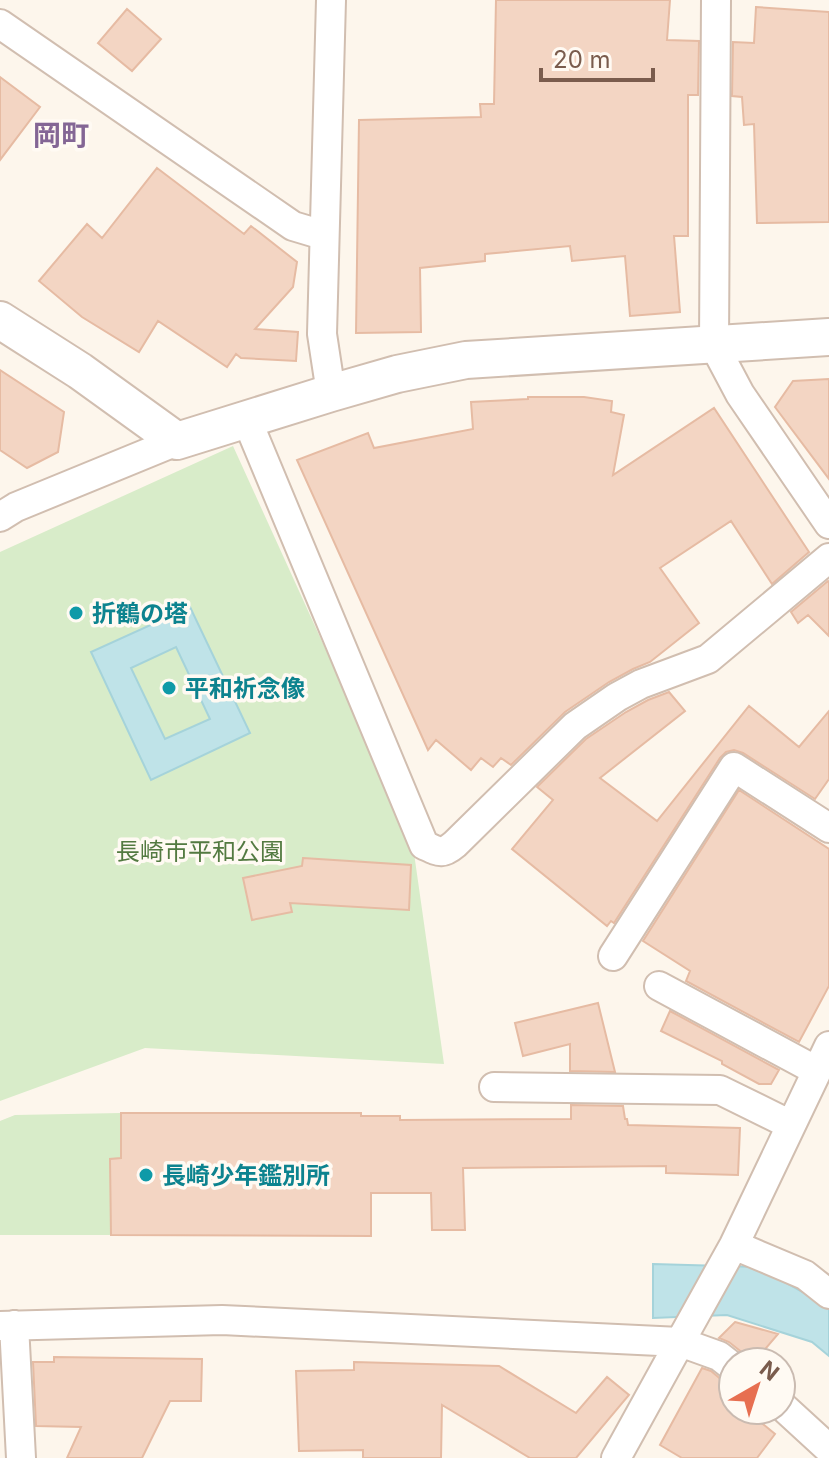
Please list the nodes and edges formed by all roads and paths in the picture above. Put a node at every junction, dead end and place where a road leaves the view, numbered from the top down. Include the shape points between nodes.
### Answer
1 (331, 0) edge
2 (716, 0) edge
3 (0, 24) edge
4 (323, 235) junction
5 (0, 320) edge
6 (829, 337) edge
7 (714, 345) junction
8 (331, 393) junction
9 (247, 420) junction
10 (177, 441) junction
11 (0, 517) edge
12 (829, 524) edge
13 (829, 558) edge
14 (829, 828) edge
15 (613, 956) dead end
16 (659, 986) dead end
17 (825, 1056) edge
18 (494, 1087) dead end
19 (791, 1125) junction
20 (730, 1252) junction
21 (829, 1294) edge
22 (7, 1325) edge
23 (684, 1334) junction
24 (717, 1355) edge
25 (797, 1420) edge
26 (829, 1449) edge
27 (21, 1458) edge
28 (616, 1458) edge

1 - 4 street
2 - 7 street
3 - 4 street via 293,226
4 - 8 street via 322,334
5 - 10 street
6 - 7 street
7 - 8 street via 466,360
7 - 12 street via 740,394
8 - 9 street
9 - 10 street
9 - 13 street via 424,845 438,852 455,844 575,726 641,684 708,659
10 - 11 street
14 - 15 street via 734,767
16 - 17 street
17 - 19 street
18 - 19 street via 720,1090
19 - 20 street
20 - 21 street via 805,1275
20 - 23 street
22 - 23 street via 222,1320
22 - 27 street
23 - 24 street
23 - 28 street
25 - 26 street

